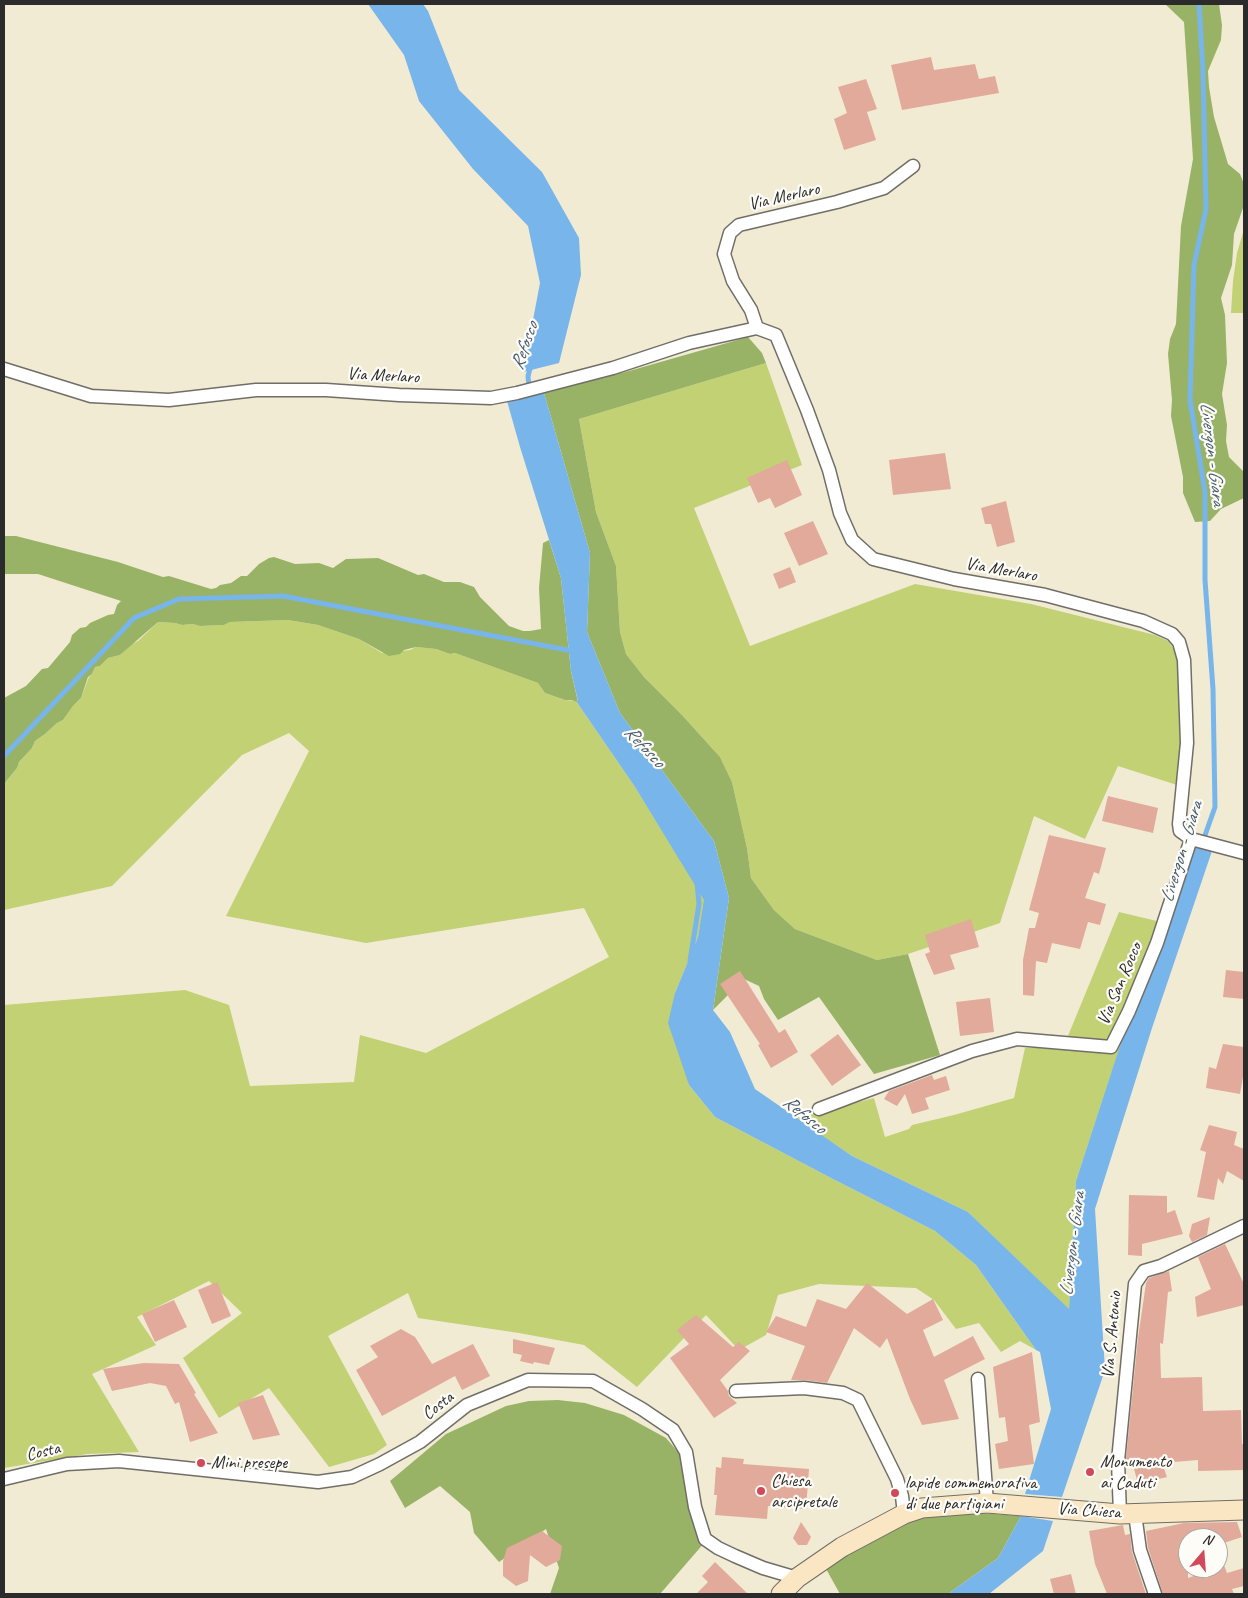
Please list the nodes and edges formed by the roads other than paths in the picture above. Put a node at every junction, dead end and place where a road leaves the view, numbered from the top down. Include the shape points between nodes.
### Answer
1 (913, 166) dead end
2 (757, 328) junction
3 (4, 369) edge
4 (1191, 839) junction
5 (1244, 853) edge
6 (818, 1109) dead end
7 (1244, 1226) edge
8 (978, 1379) dead end
9 (736, 1391) dead end
10 (4, 1479) edge
11 (987, 1503) junction
12 (1244, 1510) edge
13 (904, 1514) junction
14 (1128, 1514) junction
15 (798, 1578) junction
16 (781, 1594) edge
17 (1155, 1594) edge

1 - 2 street, Via Merlaro via 884,188 739,225 730,233 724,254 733,281 751,310
2 - 3 street, Via Merlaro via 689,343 612,368 491,398 326,390 256,390 169,400 91,396
2 - 4 street, Via Merlaro via 776,335 817,436 840,513 852,540 873,558 954,579 1045,595 1143,621 1172,634 1179,642 1184,660 1187,743 1179,824 1180,831
4 - 5 street
4 - 6 street, Via San Rocco via 1157,942 1111,1047 1017,1038 972,1051
7 - 14 street, Via S. Antonio via 1144,1271 1135,1284 1118,1461
8 - 11 street
9 - 13 street via 804,1388 843,1393 858,1400 897,1479
10 - 15 street, Costa via 67,1464 119,1461 318,1482 352,1477 420,1442 467,1405 528,1380 593,1381 673,1430 686,1452 695,1507 705,1539 763,1568
11 - 13 main road, Via Chiesa via 922,1508
11 - 14 main road, Via Chiesa
12 - 14 main road, Via Chiesa
13 - 15 main road, Via Chiesa via 842,1547
14 - 17 street, Via S. Antonio
15 - 16 main road, Via Chiesa

